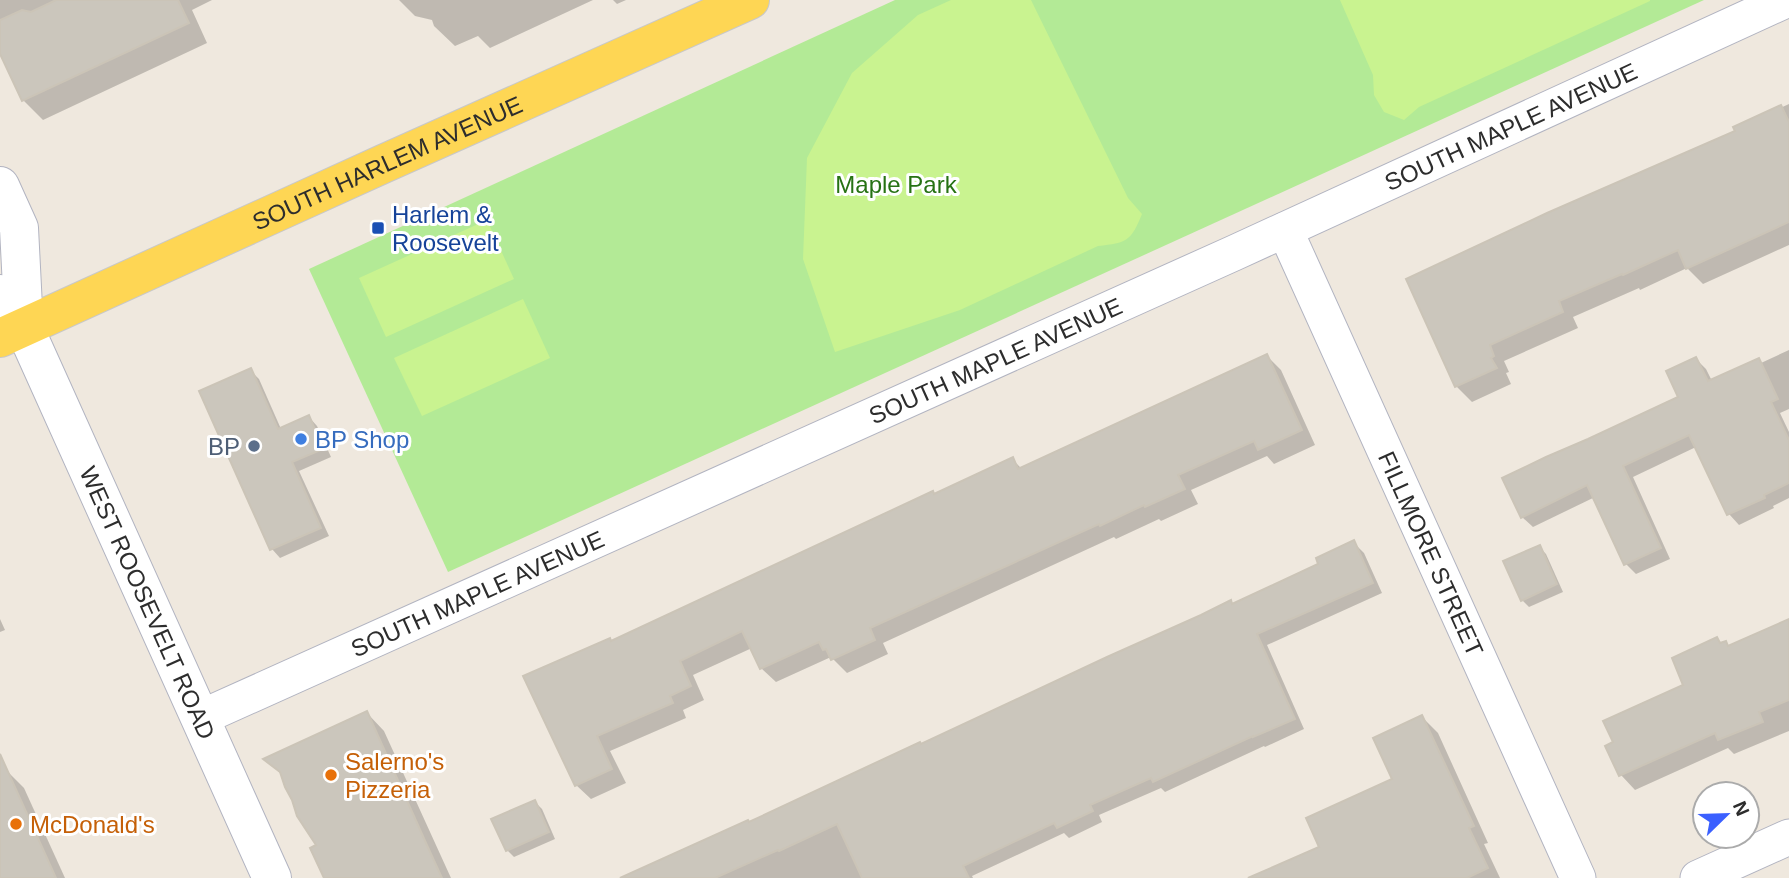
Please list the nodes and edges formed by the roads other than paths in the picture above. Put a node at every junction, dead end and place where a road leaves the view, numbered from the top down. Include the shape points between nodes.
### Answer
1 (750, 0) edge
2 (1786, 0) edge
3 (0, 186) edge
4 (1285, 230) junction
5 (0, 294) edge
6 (12, 332) edge
7 (200, 718) junction
8 (1789, 837) edge
9 (272, 878) edge
10 (1578, 878) edge
11 (1698, 878) edge

1 - 6 main road, SOUTH HARLEM AVENUE
2 - 4 street, SOUTH MAPLE AVENUE
3 - 6 main road via 19,228
4 - 7 street, SOUTH MAPLE AVENUE
4 - 10 street, FILLMORE STREET
5 - 6 main road
6 - 7 main road, WEST ROOSEVELT ROAD
7 - 9 main road, WEST ROOSEVELT ROAD
8 - 11 street

